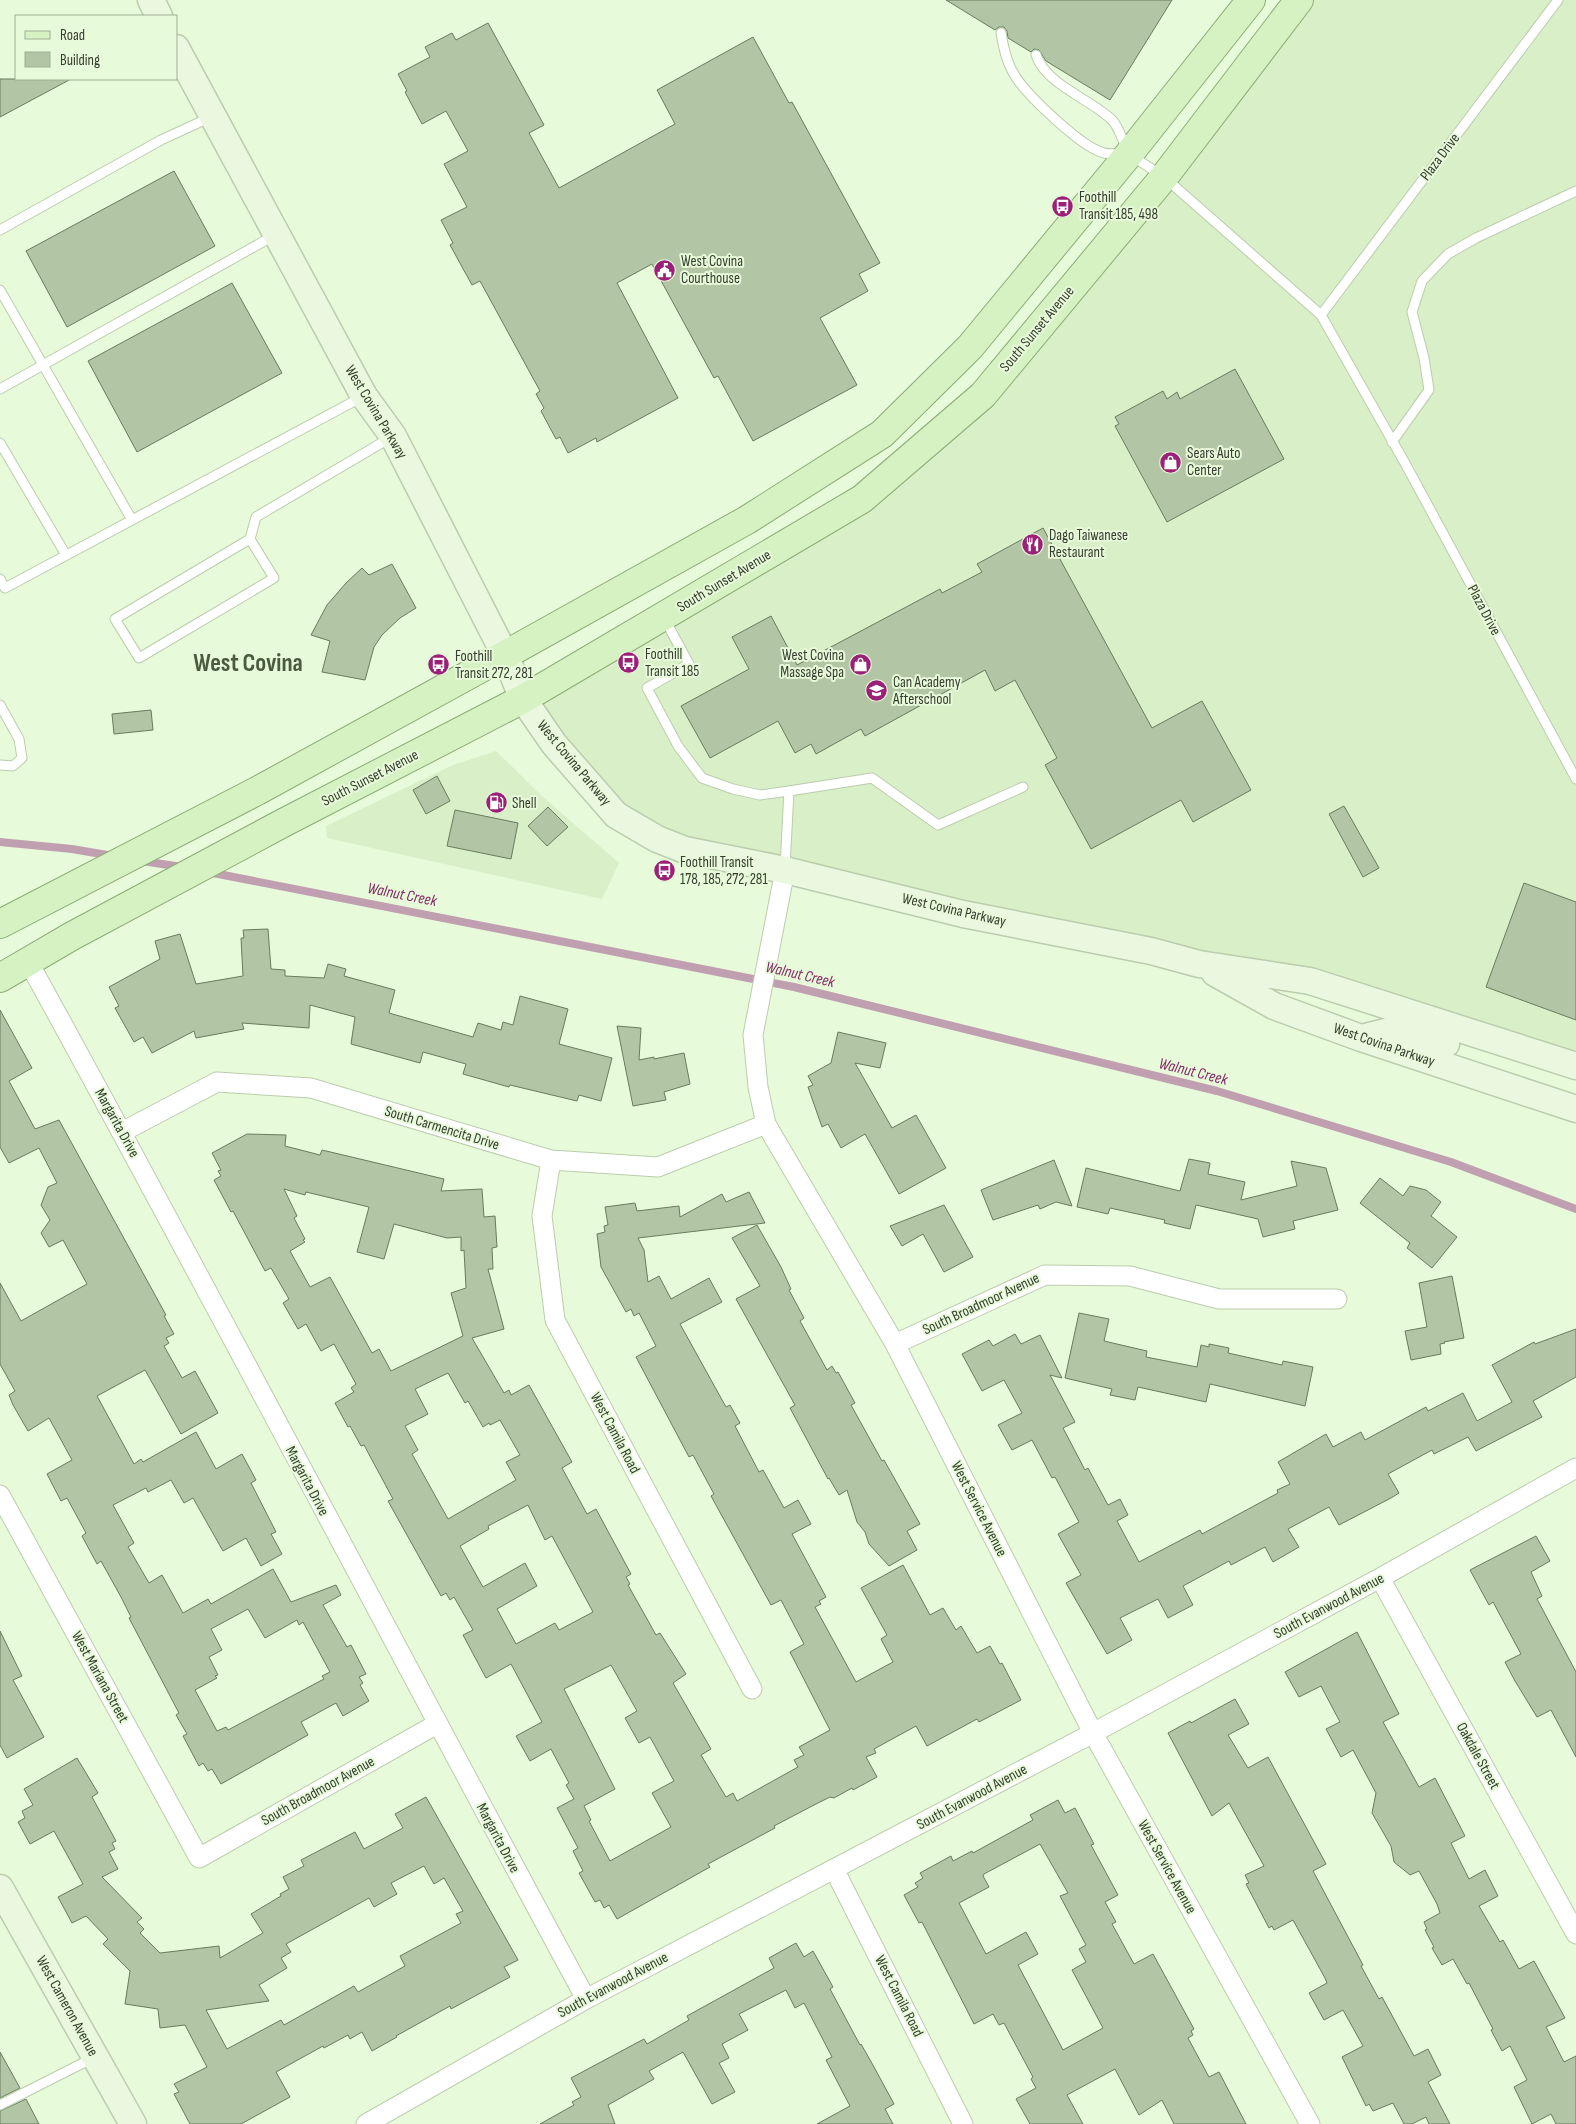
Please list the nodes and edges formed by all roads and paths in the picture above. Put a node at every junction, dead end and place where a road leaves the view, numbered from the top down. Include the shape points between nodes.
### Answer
1 (150, 0) edge
2 (1251, 0) edge
3 (1299, 0) edge
4 (1558, 0) edge
5 (158, 15) edge
6 (1001, 33) dead end
7 (178, 52) edge
8 (1036, 55) dead end
9 (213, 116) junction
10 (1129, 154) junction
11 (1164, 177) junction
12 (1576, 192) edge
13 (0, 230) edge
14 (277, 234) junction
15 (0, 290) edge
16 (1321, 315) junction
17 (43, 365) junction
18 (0, 389) edge
19 (364, 396) junction
20 (393, 436) junction
21 (1392, 442) junction
22 (0, 443) edge
23 (132, 520) junction
24 (250, 539) junction
25 (66, 555) junction
26 (0, 579) edge
27 (664, 616) junction
28 (504, 655) junction
29 (523, 699) junction
30 (0, 705) edge
31 (0, 765) edge
32 (1576, 779) edge
33 (1023, 787) dead end
34 (789, 791) junction
35 (785, 870) junction
36 (0, 924) edge
37 (29, 963) junction
38 (1198, 964) junction
39 (0, 978) edge
40 (1310, 981) junction
41 (1233, 983) junction
42 (1361, 1038) junction
43 (1576, 1066) edge
44 (1576, 1072) edge
45 (1576, 1109) edge
46 (766, 1124) junction
47 (122, 1132) junction
48 (551, 1160) junction
49 (1337, 1300) dead end
50 (895, 1344) junction
51 (1576, 1468) edge
52 (0, 1495) edge
53 (1380, 1578) junction
54 (752, 1689) dead end
55 (437, 1724) junction
56 (1093, 1733) junction
57 (199, 1858) joint
58 (834, 1869) junction
59 (0, 1888) edge
60 (1576, 1934) edge
61 (586, 1999) junction
62 (95, 2057) junction
63 (0, 2105) edge
64 (133, 2124) edge
65 (366, 2124) edge
66 (963, 2124) edge
67 (1310, 2124) edge

1 - 5 street
2 - 10 main road
3 - 11 main road, South Sunset Avenue
4 - 16 lane, Plaza Drive
6 - 10 lane via 1005,57 1019,83 1057,120 1087,146 1103,154
7 - 9 street, West Covina Parkway
8 - 10 lane via 1038,62 1059,83 1113,121
9 - 13 lane via 161,140
9 - 14 street, West Covina Parkway
10 - 11 lane, Plaza Drive
10 - 28 main road via 970,347 882,434 747,520
11 - 16 lane, Plaza Drive
11 - 27 main road, South Sunset Avenue via 982,395 862,499
12 - 21 lane via 1448,254 1422,281 1412,312 1429,390
14 - 17 lane
14 - 19 street, West Covina Parkway
15 - 17 lane
16 - 21 lane, Plaza Drive
17 - 18 lane
17 - 23 lane
19 - 20 street, West Covina Parkway
19 - 23 lane
20 - 24 lane via 256,517
20 - 28 street, West Covina Parkway
21 - 32 lane, Plaza Drive
22 - 25 lane
23 - 25 lane
24 - 24 lane via 274,578 139,658 115,619
25 - 26 lane via 5,588
27 - 29 main road, South Sunset Avenue
27 - 34 lane via 689,664 647,688 678,746 702,778 760,794
28 - 29 street, West Covina Parkway
28 - 36 main road via 257,791
29 - 35 street, West Covina Parkway via 554,744 616,815 657,839 685,850
29 - 37 main road, South Sunset Avenue via 285,822 72,936
30 - 31 lane via 19,739 22,758 13,766
33 - 34 lane via 938,825 872,778
34 - 35 lane
35 - 38 street, West Covina Parkway via 963,914 1151,951
35 - 46 street, West Service Avenue via 753,1035 758,1087
37 - 39 main road, South Sunset Avenue
37 - 47 street, Margarita Drive
38 - 40 street, West Covina Parkway
38 - 41 street, West Covina Parkway
40 - 41 street via 1280,992
40 - 43 street, West Covina Parkway
41 - 42 street, West Covina Parkway via 1274,1006
42 - 44 street via 1397,1029 1569,1082
42 - 45 street, West Covina Parkway
46 - 48 street, South Carmencita Drive via 658,1167
46 - 50 street, West Service Avenue
47 - 48 street, South Carmencita Drive via 217,1082 227,1082 310,1088
47 - 55 street, Margarita Drive
48 - 54 street, West Camila Road via 542,1216 555,1320
49 - 50 street, South Broadmoor Avenue via 1219,1299 1130,1276 1045,1275
50 - 56 street, West Service Avenue
51 - 53 street, South Evanwood Avenue
52 - 57 street, West Mariana Street
53 - 56 street, South Evanwood Avenue
53 - 60 street, Oakdale Street
55 - 57 street, South Broadmoor Avenue
55 - 61 street, Margarita Drive
56 - 58 street, South Evanwood Avenue
56 - 67 street, West Service Avenue
58 - 61 street, South Evanwood Avenue
58 - 66 street, West Camila Road
59 - 62 street, West Cameron Avenue
61 - 65 street, South Evanwood Avenue
62 - 63 lane
62 - 64 street, West Cameron Avenue

